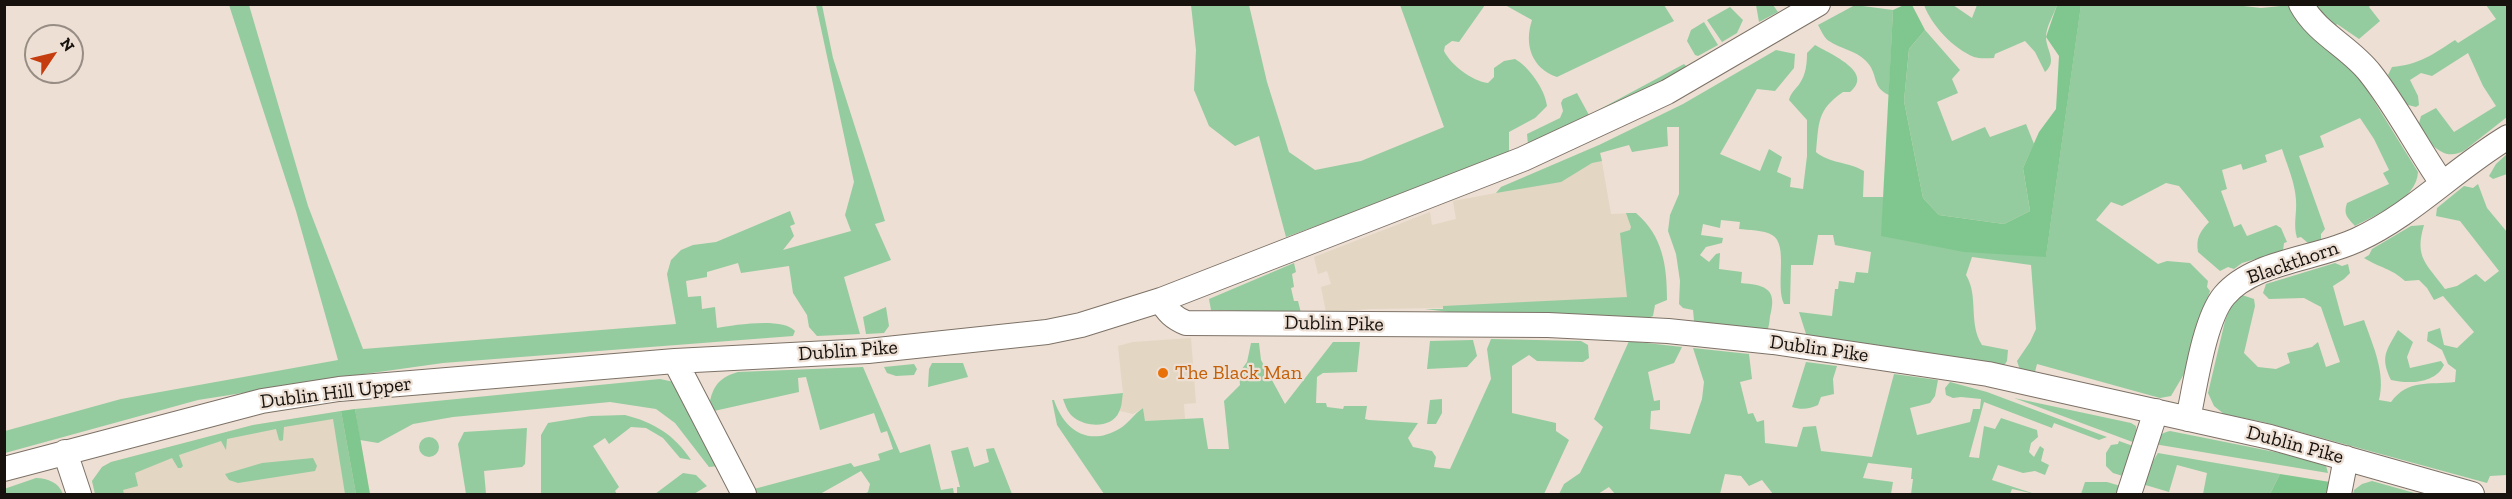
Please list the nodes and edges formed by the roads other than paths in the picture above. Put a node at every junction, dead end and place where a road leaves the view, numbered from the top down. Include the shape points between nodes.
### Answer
1 (1818, 4) edge
2 (2301, 4) edge
3 (2508, 136) edge
4 (2442, 183) junction
5 (1161, 300) junction
6 (675, 361) junction
7 (2156, 411) junction
8 (2188, 418) junction
9 (65, 452) junction
10 (2346, 458) junction
11 (4, 469) edge
12 (79, 495) edge
13 (744, 495) edge
14 (2129, 495) edge
15 (2339, 495) edge
16 (2472, 495) edge

1 - 5 street, Dublin Pike via 1667,92 1523,159
2 - 4 street via 2311,21 2370,72
3 - 4 street, Blackthorn
4 - 8 street, Blackthorn via 2359,240 2267,269 2230,289 2221,299 2209,329
5 - 6 street, Dublin Pike via 1116,316 1047,332 868,351
5 - 7 street, Dublin Pike via 1166,310 1186,323 1548,325 1668,331 1773,342 1978,373
6 - 9 street, Dublin Hill Upper via 339,389 262,401
6 - 13 street
7 - 8 street, Dublin Pike
7 - 14 street
8 - 10 street, Dublin Pike
9 - 11 street, Dublin Hill Upper
9 - 12 street
10 - 15 street
10 - 16 street, Dublin Pike

